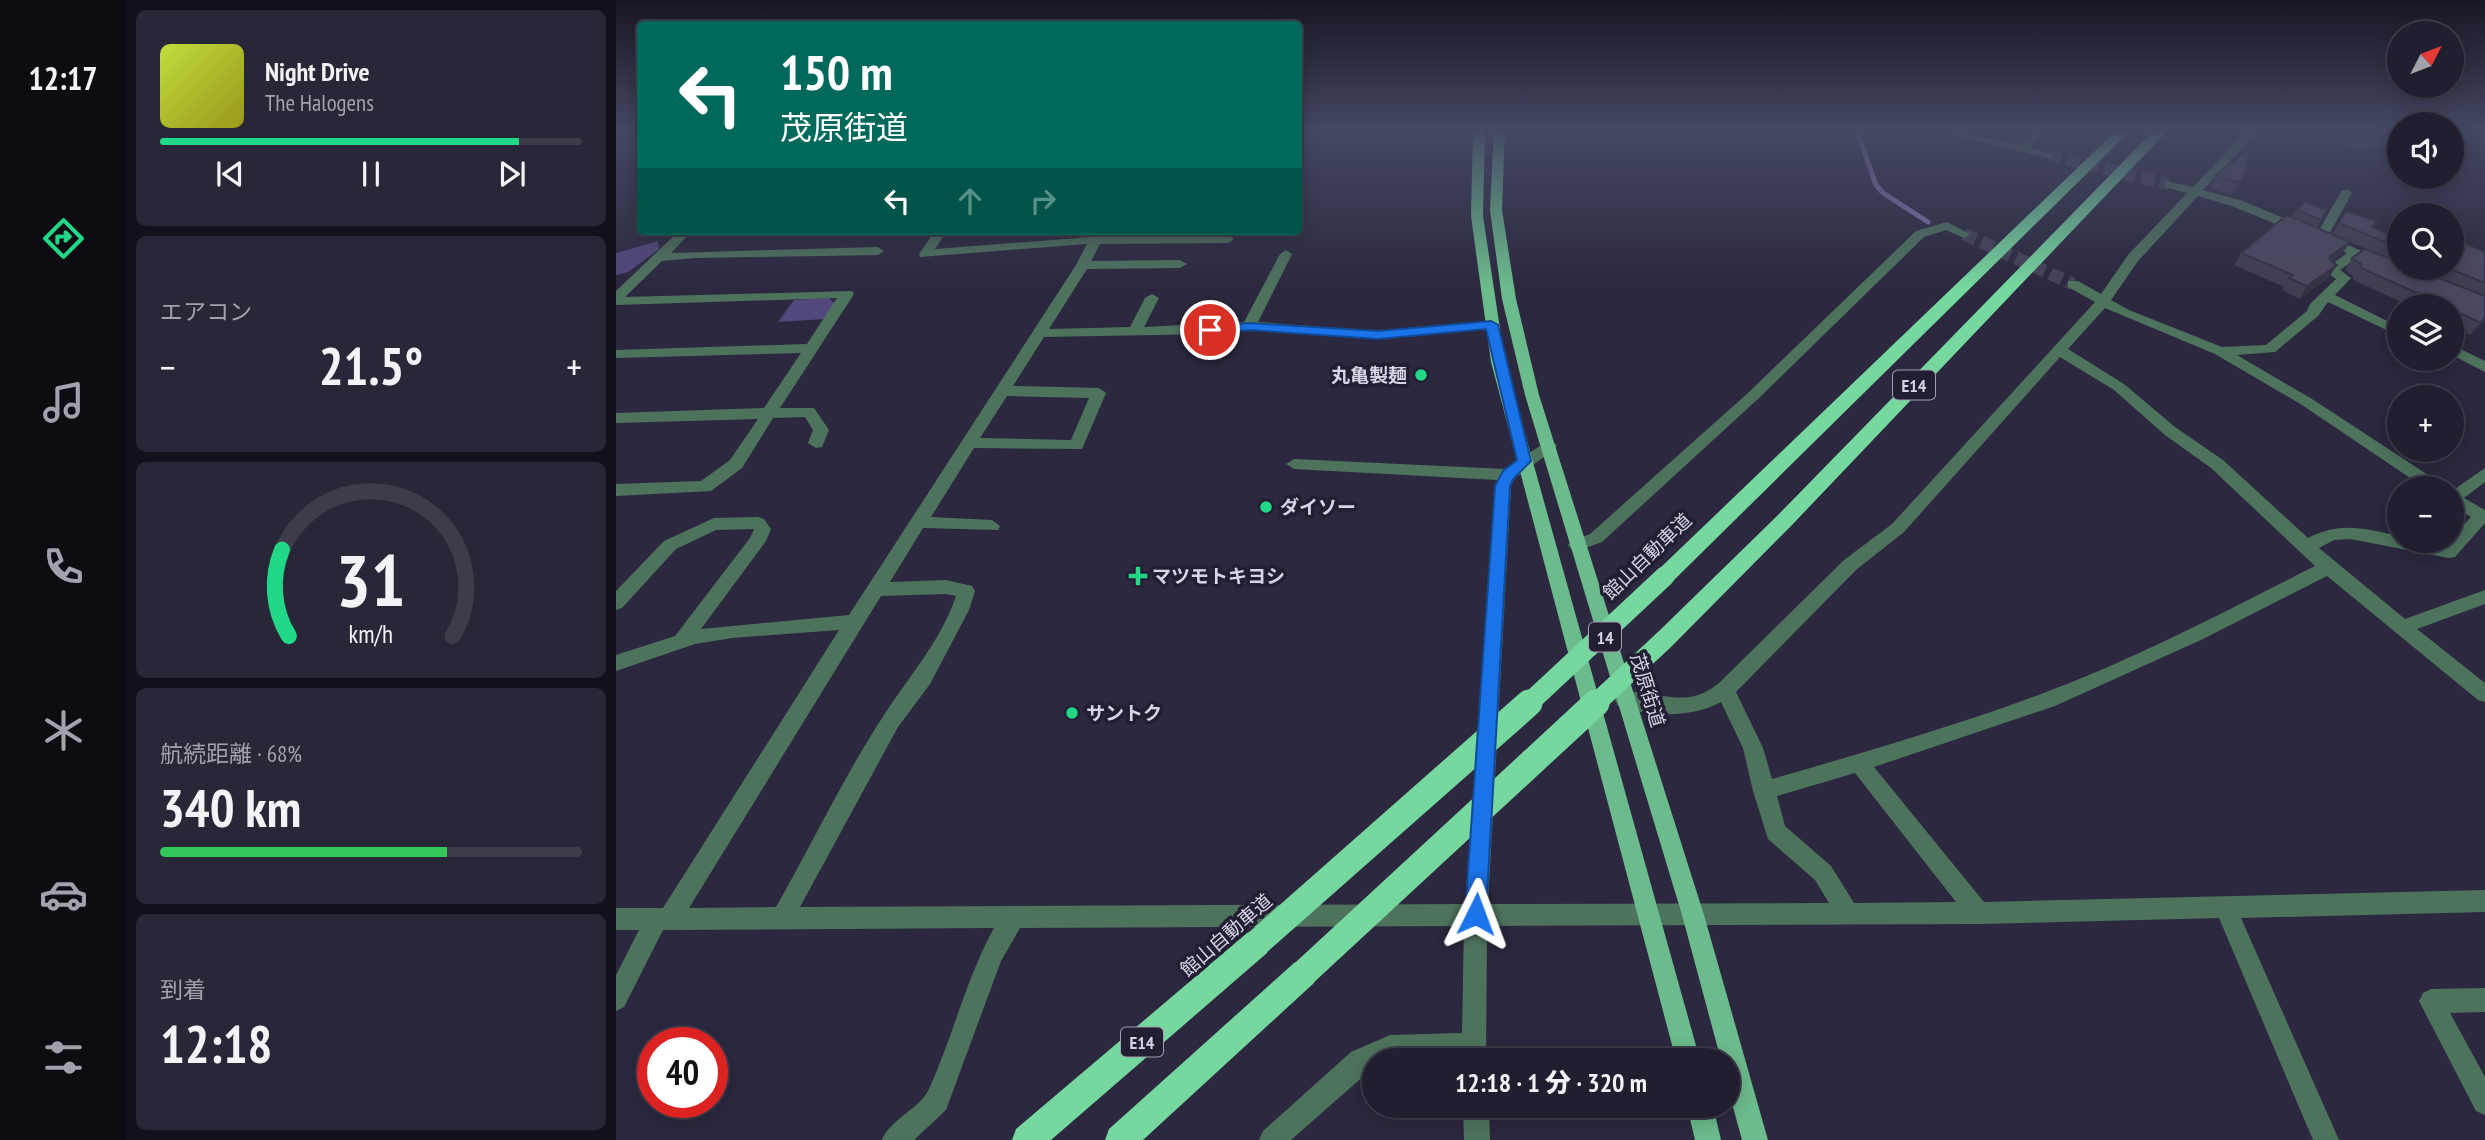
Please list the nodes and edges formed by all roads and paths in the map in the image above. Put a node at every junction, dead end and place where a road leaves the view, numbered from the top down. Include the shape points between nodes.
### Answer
1 (1476, 181) edge
2 (1497, 181) edge
3 (2071, 181) edge
4 (2112, 181) edge
5 (2204, 181) edge
6 (2169, 184) tunnel mouth
7 (2196, 189) junction
8 (2346, 193) dead end
9 (1964, 234) tunnel mouth
10 (681, 235) edge
11 (938, 235) edge
12 (1150, 235) edge
13 (1098, 236) edge
14 (2322, 236) junction
15 (1228, 239) dead end
16 (878, 251) dead end
17 (2357, 252) junction
18 (1286, 254) dead end
19 (655, 258) junction
20 (1180, 264) dead end
21 (1083, 265) junction
22 (2387, 266) edge
23 (642, 272) junction
24 (616, 279) edge
25 (2073, 284) tunnel mouth
26 (2326, 296) junction
27 (1152, 298) dead end
28 (616, 299) edge
29 (2104, 300) junction
30 (1491, 325) junction
31 (1249, 326) junction
32 (2387, 326) edge
33 (1134, 332) junction
34 (1038, 334) junction
35 (811, 348) junction
36 (2059, 351) junction
37 (2220, 351) junction
38 (2464, 356) edge
39 (619, 357) edge
40 (2485, 367) edge
41 (1001, 391) junction
42 (769, 413) junction
43 (616, 418) edge
44 (816, 443) dead end
45 (968, 443) junction
46 (1549, 445) junction
47 (1294, 464) dead end
48 (1516, 468) junction
49 (2485, 474) edge
50 (2418, 476) edge
51 (616, 490) edge
52 (2464, 490) edge
53 (2464, 505) edge
54 (2484, 516) edge
55 (918, 522) junction
56 (992, 526) dead end
57 (1577, 545) junction
58 (2306, 547) junction
59 (2328, 567) junction
60 (876, 589) junction
61 (2485, 597) edge
62 (616, 603) edge
63 (854, 622) junction
64 (2402, 627) junction
65 (681, 642) junction
66 (616, 663) edge
67 (1725, 690) junction
68 (2485, 694) edge
69 (1625, 700) junction
70 (1859, 763) junction
71 (1763, 791) junction
72 (2485, 901) edge
73 (2226, 909) junction
74 (1979, 913) junction
75 (1476, 914) junction
76 (1649, 914) junction
77 (1848, 914) junction
78 (1693, 915) junction
79 (1014, 916) junction
80 (782, 918) junction
81 (616, 919) edge
82 (663, 919) junction
83 (616, 999) edge
84 (2485, 1000) edge
85 (1473, 1048) edge
86 (1685, 1048) edge
87 (1362, 1059) edge
88 (2485, 1102) edge
89 (1476, 1118) edge
90 (1703, 1118) edge
91 (895, 1140) edge
92 (1027, 1140) edge
93 (1120, 1140) edge
94 (1272, 1140) edge
95 (1477, 1140) edge
96 (1709, 1140) edge
97 (1755, 1140) edge
98 (2326, 1140) edge

1 - 30 main road, 14
2 - 46 main road, 茂原街道 / 14 via 1496,210 1508,299
3 - 92 highway, 館山自動車道 / E14, bridge via 1535,698
4 - 93 highway, E14, bridge via 1664,640
5 - 7 street
6 - 7 street
7 - 14 street
7 - 29 street via 2133,258
8 - 14 street
9 - 57 street via 1948,226 1920,234 1754,395 1596,538
10 - 19 street
11 - 13 street via 925,254
12 - 13 street
12 - 15 street
13 - 21 street
14 - 17 street
16 - 19 street
17 - 22 street
17 - 26 street via 2332,270 2344,278
18 - 31 street
19 - 23 street
20 - 21 street
21 - 34 street
23 - 24 street
23 - 28 street
25 - 29 street
26 - 32 street
26 - 37 street via 2270,349
27 - 33 street
28 - 35 street via 847,294
29 - 36 street
29 - 37 street via 2124,313
30 - 31 street via 1378,335
30 - 48 main road, 14
31 - 33 street
33 - 34 street
34 - 41 street
35 - 39 street
35 - 42 street
36 - 58 street via 2119,387 2217,464
36 - 67 street via 1898,528 1850,565
37 - 50 street
38 - 40 street
41 - 45 street
41 - 45 street via 1099,393 1076,445
42 - 43 street
42 - 44 street via 808,412 821,430
42 - 51 street via 736,464 705,487
45 - 55 street
46 - 48 street
46 - 57 main road, 茂原街道 / 14
47 - 48 street
48 - 75 street via 1503,486
48 - 76 main road, 14
49 - 52 street
53 - 54 street
54 - 58 street via 2449,552 2350,533 2331,534
55 - 56 street
55 - 60 street
57 - 69 main road, 茂原街道 / 14
58 - 59 street
59 - 64 street
59 - 70 street via 2196,634 2048,700
60 - 63 street
60 - 80 street via 946,587 966,591 923,678 891,721
61 - 64 street
62 - 65 street via 670,545 714,524 758,523 763,529 757,541
63 - 65 street via 732,631
63 - 82 street
64 - 68 street
65 - 66 street
67 - 69 street via 1699,704
67 - 71 street via 1753,748
69 - 78 main road, 茂原街道 / 14
70 - 71 street
70 - 74 street
71 - 77 street via 1776,831 1823,873
72 - 73 street
73 - 74 street
73 - 98 street
74 - 77 street
75 - 76 street
75 - 79 street
75 - 85 street
76 - 78 street
76 - 86 main road, 14
77 - 78 street
78 - 97 main road, 茂原街道 / 14
79 - 80 street
79 - 91 street via 992,955 937,1101
80 - 82 street
81 - 82 street
82 - 83 street
84 - 88 street via 2431,1002
87 - 94 street
89 - 95 street
90 - 96 main road

